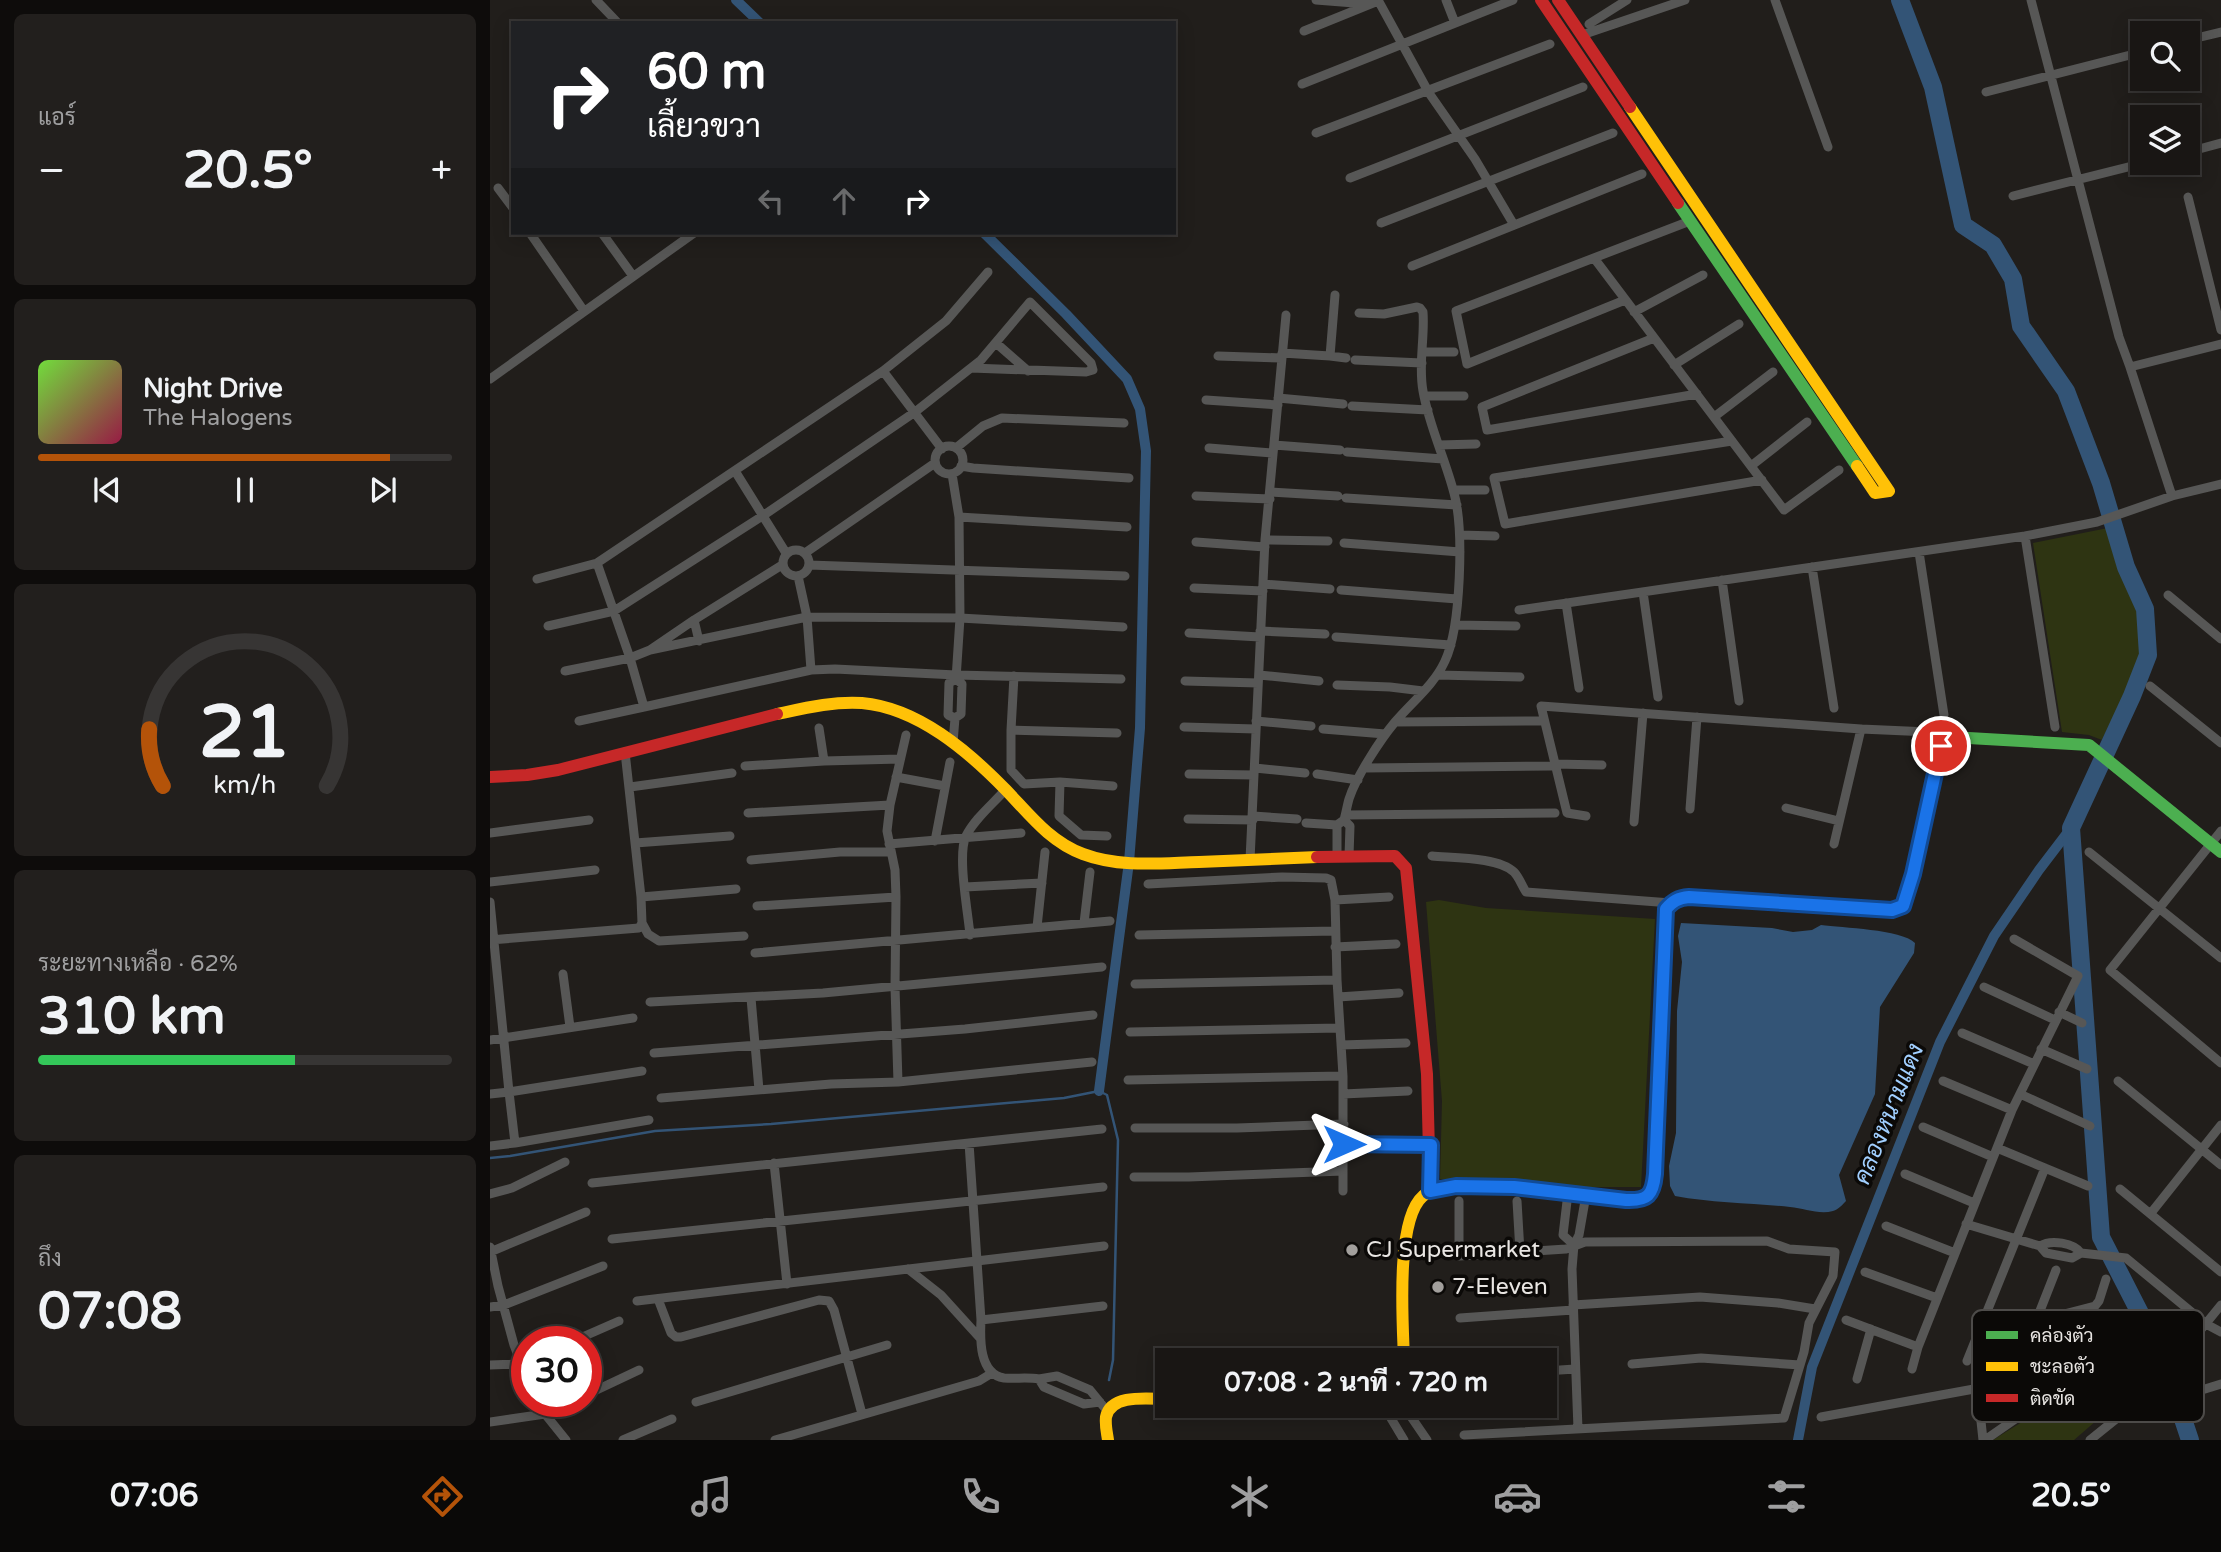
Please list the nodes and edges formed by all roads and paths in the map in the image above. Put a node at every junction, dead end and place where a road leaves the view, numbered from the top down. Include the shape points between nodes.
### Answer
1 (596, 0) edge
2 (1316, 0) edge
3 (1446, 0) edge
4 (1513, 0) edge
5 (1541, 0) edge
6 (1558, 0) edge
7 (1627, 0) edge
8 (1685, 0) edge
9 (1775, 0) edge
10 (2031, 0) edge
11 (1375, 2) edge
12 (616, 21) edge
13 (1455, 23) junction
14 (1585, 29) junction
15 (1304, 31) dead end
16 (2221, 32) edge
17 (2200, 37) edge
18 (1402, 44) junction
19 (1549, 44) dead end
20 (2130, 55) edge
21 (2049, 75) junction
22 (1302, 84) dead end
23 (1583, 87) dead end
24 (1428, 91) junction
25 (1986, 92) dead end
26 (1316, 133) dead end
27 (1613, 133) dead end
28 (1458, 135) junction
29 (2221, 144) edge
30 (1828, 147) dead end
31 (2200, 149) edge
32 (2130, 167) edge
33 (1642, 174) dead end
34 (1350, 178) dead end
35 (2077, 180) junction
36 (1488, 181) junction
37 (498, 188) dead end
38 (2013, 196) dead end
39 (2188, 197) dead end
40 (511, 205) edge
41 (1690, 221) junction
42 (1381, 223) dead end
43 (1514, 225) junction
44 (531, 235) edge
45 (603, 235) edge
46 (680, 237) edge
47 (1594, 258) junction
48 (1412, 267) dead end
49 (988, 272) dead end
50 (1703, 275) dead end
51 (633, 276) junction
52 (1335, 295) dead end
53 (1625, 300) junction
54 (584, 311) junction
55 (1634, 312) junction
56 (1359, 313) dead end
57 (1286, 315) dead end
58 (1740, 324) dead end
59 (2221, 330) edge
60 (1654, 338) junction
61 (996, 344) junction
62 (2221, 344) edge
63 (1423, 352) junction
64 (1454, 352) dead end
65 (1217, 356) dead end
66 (1282, 356) junction
67 (1330, 356) junction
68 (1422, 363) junction
69 (1674, 365) junction
70 (2130, 367) junction
71 (971, 368) junction
72 (1028, 371) junction
73 (883, 372) junction
74 (1773, 372) dead end
75 (490, 379) edge
76 (1697, 394) junction
77 (1424, 396) junction
78 (1464, 397) dead end
79 (1206, 400) dead end
80 (1278, 401) junction
81 (1427, 410) junction
82 (915, 412) junction
83 (1714, 417) junction
84 (1807, 422) dead end
85 (1124, 423) dead end
86 (1732, 441) junction
87 (1476, 443) dead end
88 (1439, 445) junction
89 (956, 448) junction
90 (1209, 448) dead end
91 (942, 449) junction
92 (1273, 449) junction
93 (1443, 459) junction
94 (936, 463) junction
95 (961, 466) junction
96 (1751, 466) junction
97 (1839, 470) dead end
98 (735, 471) junction
99 (952, 474) junction
100 (1129, 478) dead end
101 (1762, 481) junction
102 (2221, 484) edge
103 (1454, 490) junction
104 (1485, 490) dead end
105 (1270, 495) junction
106 (1196, 496) dead end
107 (2172, 496) junction
108 (1457, 505) junction
109 (764, 515) junction
110 (959, 517) junction
111 (1127, 527) dead end
112 (1460, 535) junction
113 (1495, 536) dead end
114 (2025, 536) junction
115 (1328, 541) dead end
116 (1195, 542) dead end
117 (1265, 543) junction
118 (1344, 544) dead end
119 (1460, 552) junction
120 (1919, 552) junction
121 (786, 553) junction
122 (805, 553) junction
123 (597, 563) junction
124 (782, 565) junction
125 (809, 565) junction
126 (1812, 567) junction
127 (960, 571) junction
128 (798, 576) junction
129 (1125, 576) dead end
130 (537, 579) dead end
131 (1721, 580) junction
132 (1194, 588) dead end
133 (1263, 588) junction
134 (1329, 589) dead end
135 (1340, 590) dead end
136 (1643, 592) junction
137 (2168, 595) dead end
138 (1457, 599) junction
139 (1566, 603) junction
140 (1519, 610) dead end
141 (614, 611) junction
142 (807, 617) junction
143 (960, 618) junction
144 (694, 620) junction
145 (1455, 625) junction
146 (548, 626) dead end
147 (1516, 626) dead end
148 (1123, 627) dead end
149 (1189, 633) dead end
150 (1260, 634) junction
151 (1325, 634) dead end
152 (1336, 637) dead end
153 (2221, 639) edge
154 (699, 641) junction
155 (1451, 646) junction
156 (650, 650) junction
157 (630, 658) junction
158 (811, 670) junction
159 (565, 671) dead end
160 (1438, 675) junction
161 (1014, 676) junction
162 (956, 677) junction
163 (1520, 677) dead end
164 (1121, 679) dead end
165 (1258, 679) junction
166 (1185, 681) dead end
167 (1319, 681) dead end
168 (1338, 685) dead end
169 (2150, 686) dead end
170 (1579, 688) dead end
171 (1423, 691) junction
172 (1658, 696) dead end
173 (1740, 701) dead end
174 (644, 707) junction
175 (1834, 708) dead end
176 (1643, 713) junction
177 (1944, 715) dead end
178 (1697, 718) junction
179 (579, 721) dead end
180 (1540, 721) dead end
181 (1395, 722) junction
182 (1256, 725) junction
183 (1311, 726) dead end
184 (1184, 727) dead end
185 (2055, 727) dead end
186 (818, 728) dead end
187 (1323, 729) dead end
188 (1861, 729) junction
189 (1011, 730) junction
190 (1117, 733) dead end
191 (1385, 734) junction
192 (906, 735) dead end
193 (1951, 737) junction
194 (953, 743) junction
195 (2221, 743) edge
196 (625, 752) junction
197 (900, 759) junction
198 (824, 761) junction
199 (950, 762) dead end
200 (1553, 765) junction
201 (1602, 765) dead end
202 (745, 766) dead end
203 (1365, 768) junction
204 (1254, 772) junction
205 (732, 773) dead end
206 (1305, 773) dead end
207 (1189, 774) dead end
208 (1317, 774) dead end
209 (490, 777) edge
210 (896, 777) junction
211 (1358, 779) junction
212 (1060, 782) junction
213 (946, 786) junction
214 (1113, 786) dead end
215 (630, 787) junction
216 (1006, 789) junction
217 (890, 805) junction
218 (1786, 808) dead end
219 (1690, 809) dead end
220 (748, 813) dead end
221 (1555, 813) dead end
222 (1586, 816) dead end
223 (1253, 818) junction
224 (1188, 819) dead end
225 (589, 820) dead end
226 (1342, 820) junction
227 (1839, 821) junction
228 (1634, 822) dead end
229 (2221, 831) edge
230 (490, 833) edge
231 (1021, 833) dead end
232 (730, 836) dead end
233 (1107, 836) dead end
234 (965, 838) junction
235 (935, 841) junction
236 (635, 843) junction
237 (1834, 844) dead end
238 (889, 848) junction
239 (2216, 848) edge
240 (1045, 852) dead end
241 (2089, 852) dead end
242 (1343, 856) junction
243 (1432, 856) dead end
244 (751, 860) dead end
245 (1250, 860) junction
246 (595, 870) dead end
247 (1090, 872) dead end
248 (490, 883) edge
249 (1042, 883) junction
250 (1148, 884) dead end
251 (965, 887) junction
252 (736, 889) dead end
253 (641, 897) junction
254 (896, 897) junction
255 (1389, 897) dead end
256 (1335, 900) junction
257 (490, 902) edge
258 (1671, 903) junction
259 (757, 906) dead end
260 (2160, 908) junction
261 (1110, 920) dead end
262 (642, 923) junction
263 (1084, 923) junction
264 (1037, 927) junction
265 (1335, 931) junction
266 (970, 935) junction
267 (1139, 935) dead end
268 (744, 936) dead end
269 (2014, 939) dead end
270 (492, 940) edge
271 (895, 942) junction
272 (1396, 944) dead end
273 (1335, 947) junction
274 (755, 953) dead end
275 (2221, 958) edge
276 (1102, 967) dead end
277 (563, 974) dead end
278 (1337, 980) junction
279 (1135, 984) dead end
280 (895, 987) junction
281 (1984, 987) dead end
282 (494, 991) edge
283 (1399, 993) dead end
284 (751, 998) junction
285 (1338, 998) junction
286 (650, 1002) dead end
287 (1093, 1015) dead end
288 (2057, 1016) junction
289 (633, 1018) dead end
290 (2082, 1023) dead end
291 (570, 1027) junction
292 (1340, 1028) junction
293 (1130, 1032) dead end
294 (1962, 1033) dead end
295 (896, 1034) junction
296 (503, 1038) junction
297 (490, 1040) edge
298 (1406, 1043) dead end
299 (756, 1045) junction
300 (1341, 1045) junction
301 (2041, 1049) junction
302 (654, 1053) dead end
303 (1092, 1062) dead end
304 (2221, 1063) edge
305 (2034, 1064) junction
306 (2087, 1069) dead end
307 (642, 1071) dead end
308 (1343, 1076) junction
309 (1128, 1080) dead end
310 (1943, 1081) dead end
311 (2118, 1081) dead end
312 (898, 1082) junction
313 (759, 1090) junction
314 (1408, 1091) dead end
315 (509, 1092) junction
316 (490, 1094) edge
317 (1343, 1094) junction
318 (2020, 1094) junction
319 (661, 1098) dead end
320 (2012, 1110) junction
321 (649, 1120) dead end
322 (1344, 1124) junction
323 (2221, 1125) edge
324 (2090, 1126) dead end
325 (1923, 1127) dead end
326 (1135, 1128) dead end
327 (1102, 1129) dead end
328 (515, 1143) junction
329 (969, 1143) junction
330 (1344, 1144) junction
331 (1431, 1145) junction
332 (490, 1146) edge
333 (2202, 1149) junction
334 (1995, 1153) junction
335 (565, 1162) dead end
336 (774, 1163) junction
337 (2221, 1165) edge
338 (2045, 1168) junction
339 (1343, 1171) junction
340 (1905, 1174) dead end
341 (1134, 1177) dead end
342 (592, 1183) dead end
343 (2088, 1186) dead end
344 (1103, 1187) dead end
345 (2120, 1189) dead end
346 (1343, 1191) dead end
347 (1430, 1191) junction
348 (1568, 1193) junction
349 (490, 1194) edge
350 (1586, 1195) junction
351 (973, 1201) junction
352 (1459, 1201) dead end
353 (1517, 1201) dead end
354 (1974, 1203) junction
355 (586, 1212) dead end
356 (2151, 1213) junction
357 (780, 1221) junction
358 (1966, 1224) junction
359 (1886, 1226) dead end
360 (612, 1239) dead end
361 (2016, 1239) junction
362 (1574, 1245) junction
363 (1104, 1246) dead end
364 (490, 1250) edge
365 (1520, 1252) junction
366 (1955, 1253) junction
367 (977, 1261) junction
368 (603, 1266) dead end
369 (908, 1269) junction
370 (2056, 1270) dead end
371 (1865, 1272) dead end
372 (2221, 1272) edge
373 (2106, 1279) dead end
374 (787, 1284) junction
375 (1937, 1298) junction
376 (658, 1299) junction
377 (637, 1301) dead end
378 (504, 1305) junction
379 (2221, 1305) edge
380 (1103, 1306) dead end
381 (490, 1307) edge
382 (1573, 1307) junction
383 (1815, 1310) junction
384 (1987, 1310) edge
385 (2040, 1310) edge
386 (2079, 1310) edge
387 (2189, 1310) edge
388 (1460, 1318) dead end
389 (981, 1320) junction
390 (1846, 1320) dead end
391 (619, 1321) dead end
392 (2206, 1324) junction
393 (2204, 1326) edge
394 (602, 1328) edge
395 (1871, 1329) junction
396 (2221, 1332) edge
397 (511, 1333) edge
398 (980, 1338) junction
399 (887, 1345) dead end
400 (1918, 1347) junction
401 (1404, 1348) edge
402 (1972, 1348) edge
403 (846, 1357) junction
404 (1967, 1361) dead end
405 (511, 1364) edge
406 (1632, 1364) dead end
407 (490, 1365) edge
408 (1800, 1365) junction
409 (1912, 1368) dead end
410 (1574, 1369) junction
411 (639, 1370) dead end
412 (1557, 1370) edge
413 (992, 1373) junction
414 (1039, 1379) junction
415 (1857, 1379) dead end
416 (602, 1387) edge
417 (1972, 1389) edge
418 (1155, 1399) edge
419 (696, 1402) dead end
420 (1104, 1407) junction
421 (862, 1414) junction
422 (529, 1417) edge
423 (547, 1417) edge
424 (1821, 1417) dead end
425 (1391, 1418) edge
426 (1412, 1418) edge
427 (672, 1419) dead end
428 (490, 1422) edge
429 (1982, 1422) edge
430 (2010, 1422) edge
431 (2112, 1422) edge
432 (1578, 1429) junction
433 (1464, 1435) dead end
434 (566, 1440) edge
435 (623, 1440) edge
436 (775, 1440) edge
437 (1108, 1440) edge
438 (1404, 1440) edge
439 (1427, 1440) edge
440 (1984, 1440) edge
441 (2090, 1440) edge

1 - 12 street
2 - 11 street
3 - 13 street
4 - 13 street
5 - 41 street
6 - 14 street
7 - 14 street
8 - 14 street
9 - 30 street
10 - 21 street
11 - 15 street
11 - 18 street
13 - 18 street
14 - 41 street via 1889,491 1875,493
16 - 17 street
18 - 22 street
18 - 24 street
19 - 24 street
20 - 21 street
21 - 25 street
21 - 35 street
23 - 28 street
24 - 26 street
24 - 28 street
27 - 36 street
28 - 34 street
28 - 36 street
29 - 31 street
32 - 35 street
33 - 43 street
35 - 38 street
35 - 70 street
36 - 42 street
36 - 43 street
37 - 40 street
39 - 59 street
41 - 47 street
43 - 48 street
44 - 54 street
45 - 51 street
46 - 51 street
47 - 53 street
47 - 53 street via 1456,311 1467,364
49 - 73 street via 946,321
50 - 55 street
51 - 54 street
52 - 67 street
53 - 55 street
54 - 75 street
55 - 60 street
56 - 63 street via 1420,308
57 - 66 street
58 - 69 street
60 - 69 street
60 - 76 street via 1482,407 1487,430
61 - 71 street
61 - 72 street
61 - 72 street via 1030,302 1093,370
62 - 70 street
63 - 64 street
63 - 68 street
65 - 66 street
66 - 67 street
66 - 80 street
67 - 68 street
68 - 77 street
69 - 76 street
70 - 107 street
71 - 72 street
71 - 82 street
73 - 82 street
73 - 98 street
74 - 83 street
76 - 83 street
77 - 78 street
77 - 81 street
79 - 80 street
80 - 81 street
80 - 92 street
81 - 88 street
82 - 91 street
82 - 109 street
83 - 86 street
84 - 96 street
85 - 89 street via 1002,418 983,426
86 - 96 street
86 - 101 street via 1494,478 1505,524
87 - 88 street
88 - 93 street
89 - 91 street
89 - 95 street
90 - 92 street
91 - 94 street via 936,454
92 - 93 street
92 - 105 street
93 - 103 street
94 - 99 street via 943,473
94 - 122 street
95 - 99 street
95 - 100 street
96 - 101 street
97 - 101 street via 1784,510
98 - 109 street
98 - 123 street
99 - 110 street
102 - 107 street
103 - 104 street
103 - 108 street
105 - 106 street
105 - 108 street
105 - 117 street
107 - 114 street via 2097,522
108 - 112 street
109 - 121 street
109 - 141 street
110 - 111 street
110 - 127 street
112 - 113 street
112 - 119 street
114 - 120 street
114 - 185 street
115 - 117 street
116 - 117 street
117 - 133 street
118 - 119 street
119 - 138 street
120 - 126 street
120 - 177 street
121 - 122 street
121 - 124 street
122 - 125 street
123 - 130 street
123 - 141 street
124 - 128 street via 789,575
124 - 144 street
125 - 127 street
125 - 128 street
126 - 131 street
126 - 175 street
127 - 129 street
127 - 143 street
128 - 142 street
131 - 136 street
131 - 173 street
132 - 133 street
133 - 134 street
133 - 150 street
135 - 138 street
136 - 139 street
136 - 172 street
137 - 153 street
138 - 145 street
139 - 140 street
139 - 170 street
141 - 146 street
141 - 157 street
142 - 143 street
142 - 154 street
142 - 158 street
143 - 148 street
143 - 162 street
144 - 154 street
144 - 156 street
145 - 147 street
145 - 155 street
149 - 150 street
150 - 151 street
150 - 165 street
152 - 155 street
154 - 156 street
155 - 160 street
156 - 157 street
157 - 159 street
157 - 174 street
158 - 162 street
158 - 174 street
160 - 163 street
160 - 171 street
161 - 162 street
161 - 164 street
161 - 189 street
162 - 194 street via 949,683 948,715 955,718
165 - 166 street
165 - 167 street
165 - 182 street
168 - 171 street
169 - 195 street
171 - 181 street
174 - 179 street
176 - 178 street
176 - 200 street via 1541,706
176 - 228 street
178 - 188 street
178 - 219 street
180 - 181 street
181 - 191 street
182 - 183 street
182 - 184 street
182 - 204 street
186 - 198 street
187 - 191 street
188 - 193 street
188 - 227 street
189 - 190 street
189 - 212 street via 1011,769 1024,784
191 - 203 street
192 - 197 street
193 - 239 street via 2093,747
193 - 258 street via 1938,753 1903,906 1892,910 1689,897
194 - 196 street via 892,710 870,704 835,704
194 - 216 street
196 - 209 street via 533,775
196 - 215 street
197 - 198 street
197 - 210 street
198 - 202 street
199 - 213 street
200 - 201 street
200 - 203 street
200 - 222 street via 1567,813
203 - 211 street
204 - 206 street
204 - 207 street
204 - 223 street
205 - 215 street
208 - 211 street
210 - 213 street
210 - 217 street
211 - 226 street
212 - 214 street
212 - 233 street via 1059,816 1081,835
213 - 235 street
215 - 236 street
216 - 234 street
216 - 245 street via 1029,815 1082,854 1145,864
217 - 220 street
217 - 238 street
218 - 227 street
221 - 226 street
223 - 224 street
223 - 226 street
223 - 245 street
225 - 230 street
226 - 242 street
227 - 237 street
229 - 239 street
231 - 234 street
232 - 236 street
234 - 235 street
234 - 251 street
235 - 238 street
236 - 253 street
238 - 244 street
238 - 254 street
239 - 260 street
240 - 249 street
241 - 260 street
242 - 245 street
242 - 331 street via 1389,855 1406,868
243 - 258 street via 1503,866 1514,872 1526,892
246 - 248 street
247 - 263 street
249 - 251 street
249 - 264 street
250 - 256 street via 1326,878 1331,880
251 - 266 street
252 - 253 street
253 - 262 street
254 - 259 street
254 - 271 street
255 - 256 street
256 - 265 street
257 - 270 street
258 - 350 street via 1665,920 1654,1190 1638,1200
260 - 275 street
260 - 304 street via 2110,970
261 - 263 street
262 - 268 street via 659,941
262 - 270 street via 631,929
263 - 264 street
264 - 266 street
265 - 267 street
265 - 273 street
266 - 271 street
269 - 288 street via 2078,976
270 - 282 street
271 - 274 street
271 - 280 street
272 - 273 street
273 - 278 street
276 - 280 street
277 - 291 street
278 - 279 street
278 - 285 street
280 - 284 street
280 - 295 street
281 - 288 street
282 - 296 street
283 - 285 street
284 - 286 street
284 - 299 street
285 - 292 street
287 - 295 street
288 - 290 street
288 - 301 street
289 - 291 street
291 - 296 street
292 - 293 street
292 - 300 street
294 - 305 street
295 - 299 street
295 - 312 street
296 - 297 street
296 - 315 street
298 - 300 street
299 - 302 street
299 - 313 street
300 - 308 street
301 - 305 street
301 - 306 street
303 - 312 street
305 - 318 street
307 - 315 street
308 - 309 street
308 - 317 street
310 - 320 street
311 - 333 street
312 - 313 street
313 - 319 street
314 - 317 street
315 - 316 street
315 - 328 street
317 - 322 street
318 - 320 street
318 - 324 street
320 - 334 street
321 - 328 street
322 - 326 street
322 - 330 street
323 - 333 street
325 - 334 street
327 - 329 street
328 - 332 street
329 - 336 street
329 - 351 street
330 - 331 street
330 - 339 street
331 - 347 street
333 - 337 street
333 - 356 street
334 - 338 street
334 - 354 street
335 - 349 street
336 - 342 street
336 - 357 street
338 - 343 street
338 - 361 street
339 - 341 street
339 - 346 street
340 - 354 street
344 - 351 street
345 - 356 street
347 - 348 street via 1456,1186
347 - 401 street via 1416,1209 1404,1253
348 - 350 street
348 - 362 street via 1563,1235
350 - 362 street
351 - 357 street
351 - 367 street
352 - 365 street via 1459,1256
353 - 365 street
354 - 358 street
355 - 364 street
356 - 372 street
357 - 360 street
357 - 374 street
358 - 361 street
358 - 366 street
359 - 366 street
361 - 384 street
361 - 387 street via 2040,1246 2046,1254 2126,1258
362 - 365 street
362 - 382 street
362 - 383 street via 1768,1241 1789,1249 1835,1252 1833,1276
363 - 367 street
364 - 378 street
366 - 375 street
367 - 369 street
367 - 389 street
368 - 378 street
369 - 374 street
369 - 398 street via 941,1295
370 - 385 street
371 - 375 street
373 - 386 street via 2095,1306
374 - 376 street
375 - 400 street
376 - 377 street
376 - 403 street via 671,1333 681,1338 825,1300 832,1305
378 - 381 street
378 - 397 street
379 - 392 street
380 - 389 street
382 - 383 street via 1700,1297
382 - 388 street
382 - 410 street
383 - 408 street
389 - 398 street
390 - 395 street
391 - 394 street
392 - 393 street
392 - 396 street
395 - 400 street
395 - 415 street
398 - 413 street
399 - 403 street
400 - 409 street
402 - 404 street
403 - 419 street
403 - 421 street
405 - 407 street
406 - 408 street via 1701,1358
408 - 432 street via 1784,1418
410 - 412 street
410 - 432 street
411 - 416 street
413 - 414 street
413 - 421 street via 979,1381
414 - 420 street via 1044,1387
414 - 420 street via 1057,1376 1090,1390
417 - 424 street
418 - 420 street
420 - 437 street
421 - 436 street
422 - 428 street
423 - 434 street
425 - 438 street
426 - 439 street
427 - 435 street
429 - 440 street
430 - 440 street
431 - 441 street
432 - 433 street

